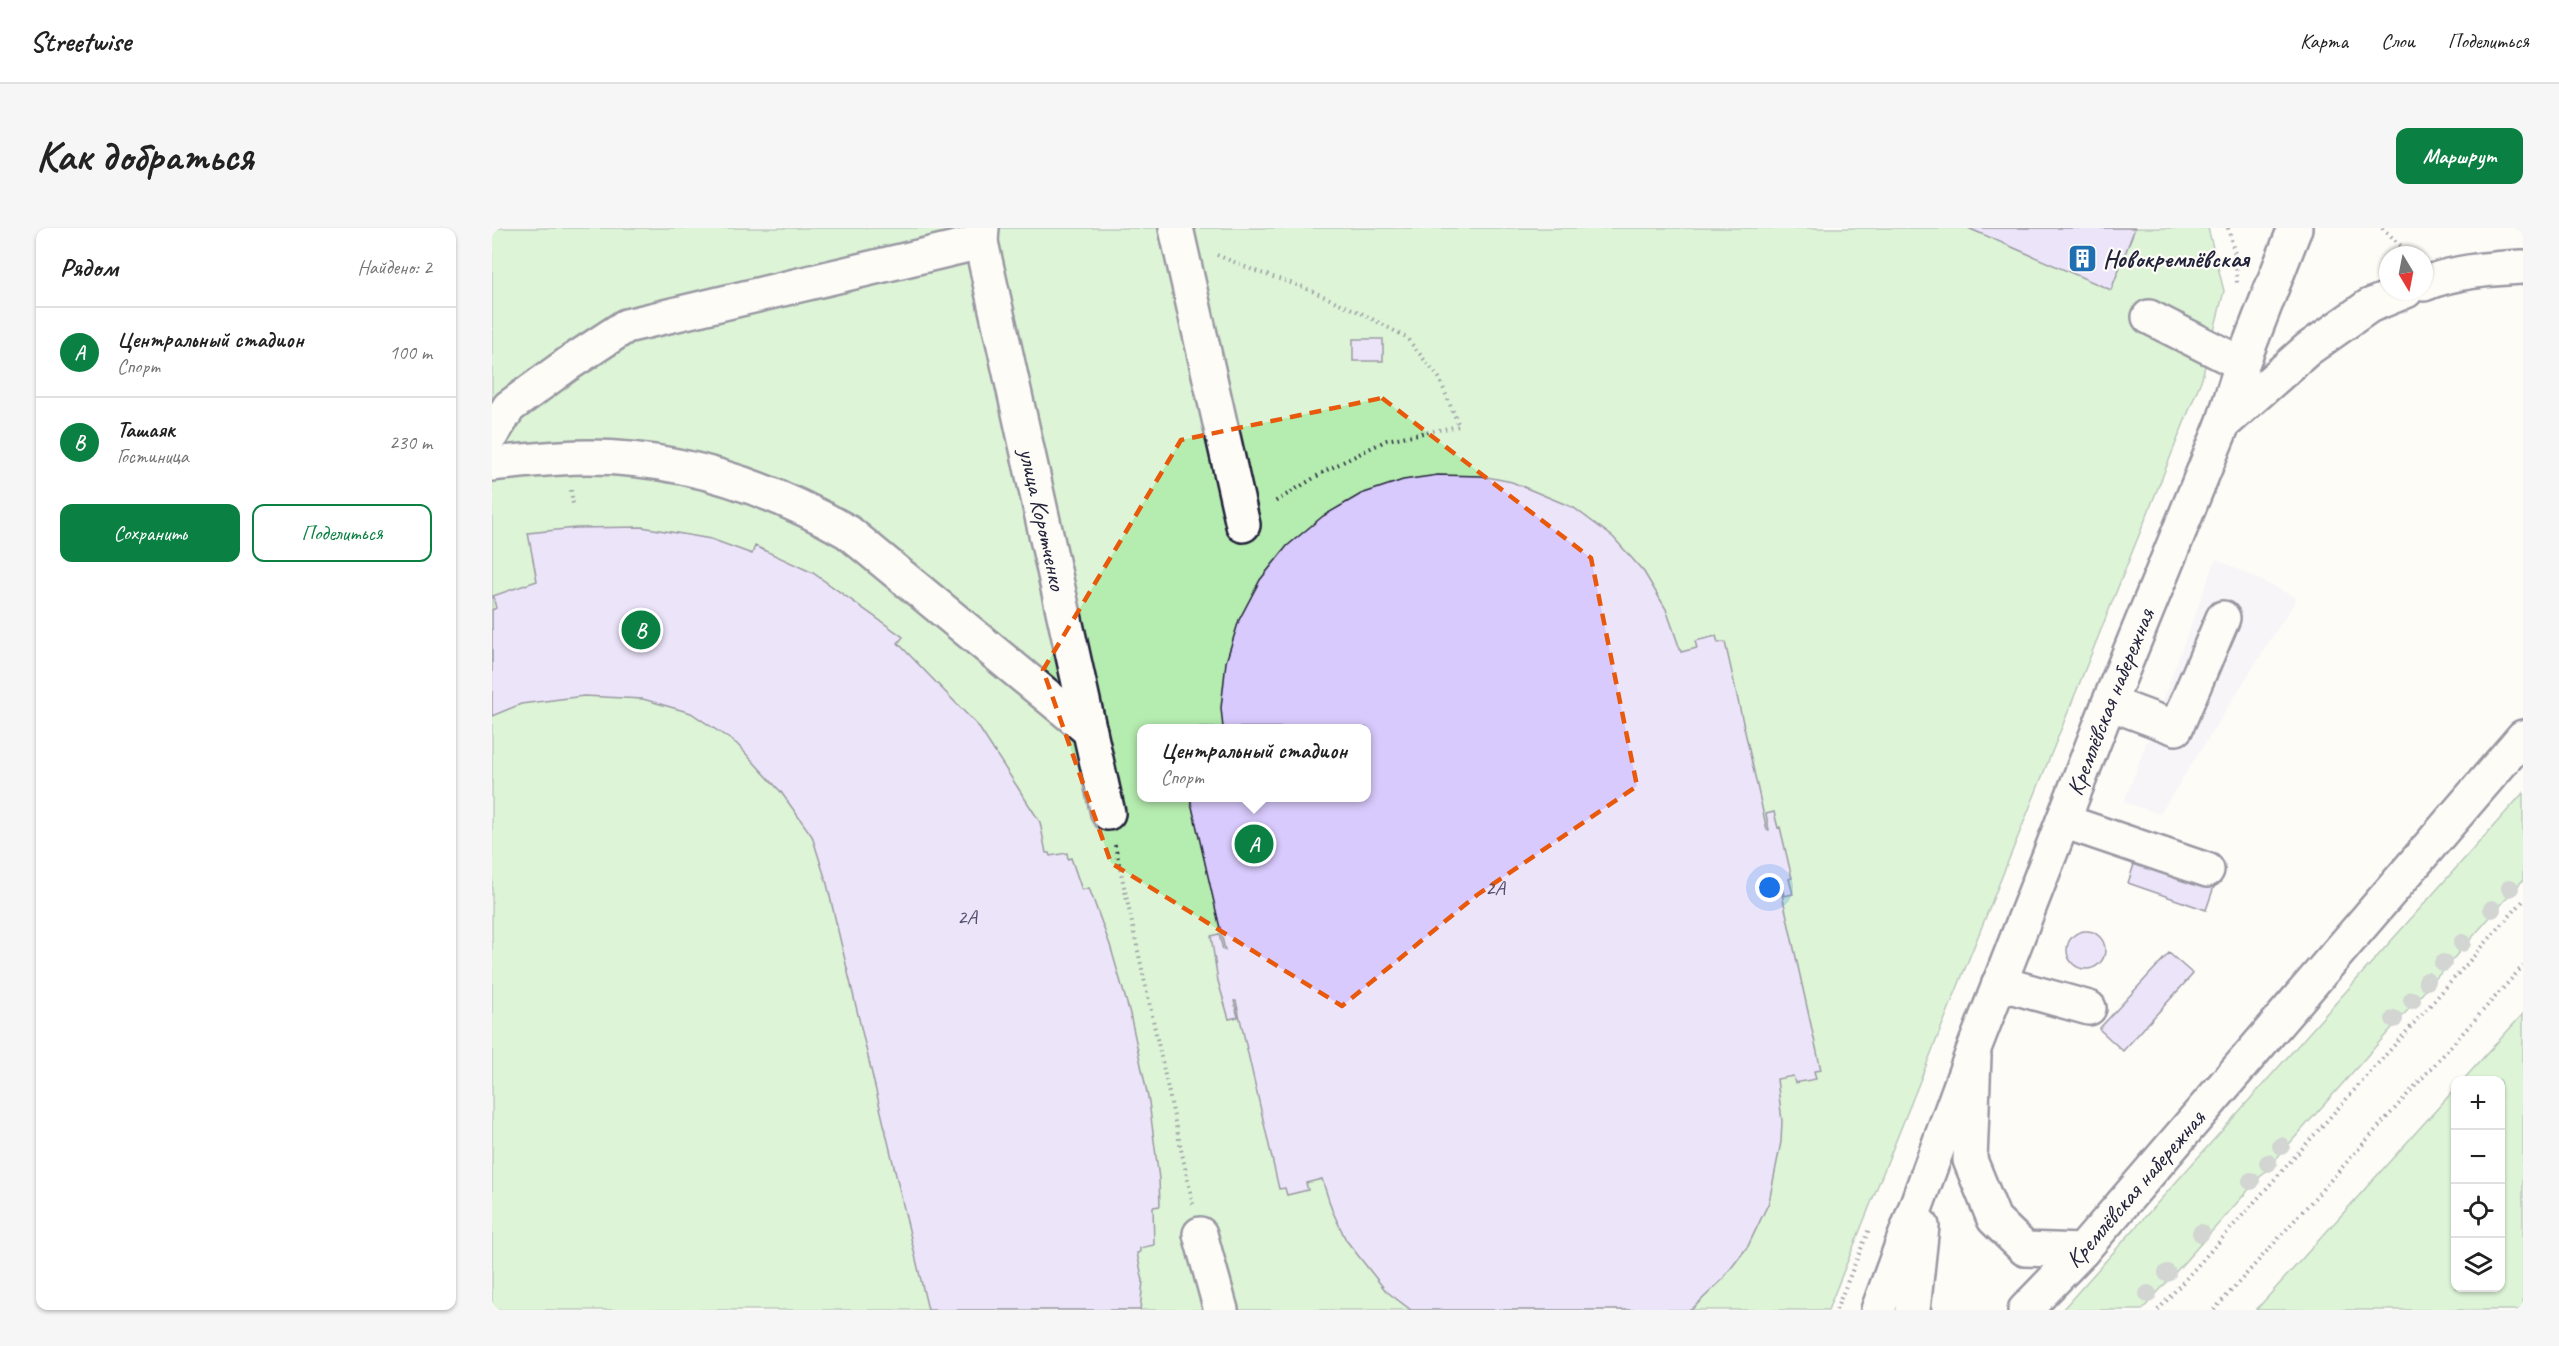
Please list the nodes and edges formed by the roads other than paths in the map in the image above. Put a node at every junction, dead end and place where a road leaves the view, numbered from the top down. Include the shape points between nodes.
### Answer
1 (2271, 228) edge
2 (2295, 228) edge
3 (982, 235) edge
4 (1178, 239) edge
5 (2523, 267) edge
6 (2280, 268) junction
7 (2433, 280) edge
8 (2384, 300) edge
9 (2149, 317) dead end
10 (2242, 364) junction
11 (2223, 424) junction
12 (492, 434) edge
13 (492, 464) edge
14 (1243, 525) road end
15 (2223, 618) dead end
16 (2109, 703) junction
17 (1090, 731) junction
18 (2523, 737) edge
19 (1108, 813) road end
20 (2063, 821) junction
21 (2207, 870) dead end
22 (1999, 983) junction
23 (2090, 1008) dead end
24 (1975, 1046) junction
25 (1927, 1176) junction
26 (1200, 1234) road end
27 (2082, 1251) junction
28 (1221, 1310) edge
29 (1878, 1310) edge
30 (1913, 1310) edge
31 (2025, 1310) edge

1 - 6 main road
2 - 6 main road, Кремлёвская набережная
3 - 12 main road via 626,327 509,406
3 - 17 main road, улица Коротченко
4 - 14 main road
5 - 7 main road
6 - 10 main road, Кремлёвская набережная
8 - 11 main road via 2308,349
9 - 10 main road
10 - 11 main road, Кремлёвская набережная
11 - 16 main road, Кремлёвская набережная
13 - 17 main road via 589,457 666,465 714,474 807,509 848,532
15 - 16 main road via 2176,728
16 - 20 main road, Кремлёвская набережная
17 - 19 main road, улица Коротченко
18 - 27 main road, Кремлёвская набережная
20 - 21 main road
20 - 22 main road, Кремлёвская набережная
22 - 23 main road
22 - 24 main road, Кремлёвская набережная
24 - 25 main road, Кремлёвская набережная
24 - 27 main road via 1970,1160 1994,1219 2025,1249
25 - 29 main road, Кремлёвская набережная
25 - 30 main road, Кремлёвская набережная
26 - 28 main road
27 - 31 main road, Кремлёвская набережная

